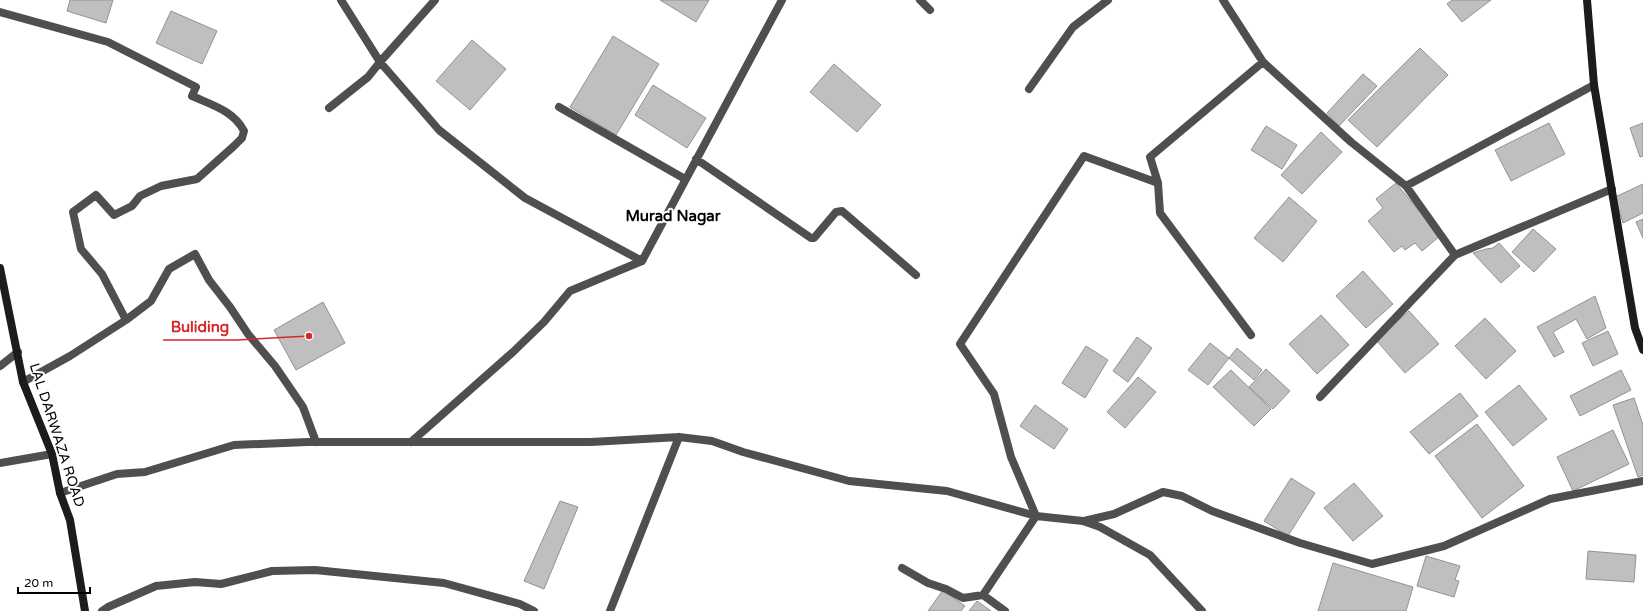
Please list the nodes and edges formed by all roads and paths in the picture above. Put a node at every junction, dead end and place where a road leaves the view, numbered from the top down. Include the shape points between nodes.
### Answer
1 (341, 0) edge
2 (435, 0) edge
3 (782, 0) edge
4 (920, 0) edge
5 (1108, 0) edge
6 (1223, 0) edge
7 (1587, 0) edge
8 (930, 10) dead end
9 (0, 12) edge
10 (380, 62) junction
11 (1263, 62) junction
12 (1594, 85) junction
13 (1029, 90) dead end
14 (559, 107) dead end
15 (329, 108) dead end
16 (696, 159) junction
17 (685, 179) junction
18 (1158, 183) junction
19 (1406, 186) junction
20 (1612, 189) junction
21 (1455, 255) junction
22 (642, 261) junction
23 (0, 268) edge
24 (916, 275) dead end
25 (126, 320) junction
26 (1251, 335) dead end
27 (1643, 350) edge
28 (18, 352) junction
29 (0, 366) edge
30 (23, 382) junction
31 (1320, 397) dead end
32 (679, 437) junction
33 (316, 442) junction
34 (411, 442) junction
35 (52, 454) junction
36 (0, 463) edge
37 (1643, 481) edge
38 (60, 493) junction
39 (1036, 516) junction
40 (1082, 522) junction
41 (902, 568) dead end
42 (983, 595) junction
43 (85, 611) edge
44 (102, 611) edge
45 (534, 611) edge
46 (610, 611) edge
47 (1005, 611) edge
48 (1202, 611) edge

1 - 10 street
2 - 10 street
3 - 16 street
4 - 8 street
5 - 13 street via 1073,27
6 - 11 street
7 - 12 main road
9 - 25 street via 108,42 196,87 192,96 232,115 240,122 244,131 242,138 197,179 161,186 140,196 132,206 114,215 96,195 73,212 81,249 102,274
10 - 15 street via 368,78
10 - 22 street via 439,130 525,198
11 - 18 street via 1150,157
11 - 19 street via 1351,142
12 - 19 street
12 - 20 main road
14 - 17 street
16 - 17 street
16 - 24 street via 811,238 814,238 836,212 842,211
17 - 22 street
18 - 26 street via 1160,213
18 - 39 street via 1084,156 960,344 994,394 1012,457
19 - 21 street
20 - 21 street
20 - 27 main road via 1635,328
21 - 31 street
22 - 34 street via 570,291 544,322 518,347
23 - 28 main road, LAL DARWAZA ROAD
25 - 30 street
25 - 33 street via 151,301 169,270 195,254 209,280 303,407
28 - 29 street
28 - 30 main road, LAL DARWAZA ROAD
30 - 35 main road, LAL DARWAZA ROAD
32 - 34 street via 591,442
32 - 39 street via 712,441 849,481 947,491
32 - 46 street
33 - 34 street
33 - 38 street via 234,445 144,472 116,474
35 - 36 street
35 - 38 main road, LAL DARWAZA ROAD
37 - 40 street via 1550,499 1444,546 1372,564 1300,543 1212,511 1182,496 1163,492 1114,514
38 - 43 main road, LAL DARWAZA ROAD via 70,520
39 - 40 street
39 - 42 street
40 - 48 street via 1100,527 1150,555
41 - 42 street via 963,598
42 - 47 street
44 - 45 street via 108,606 156,586 195,582 221,584 272,571 315,570 444,583 520,604

